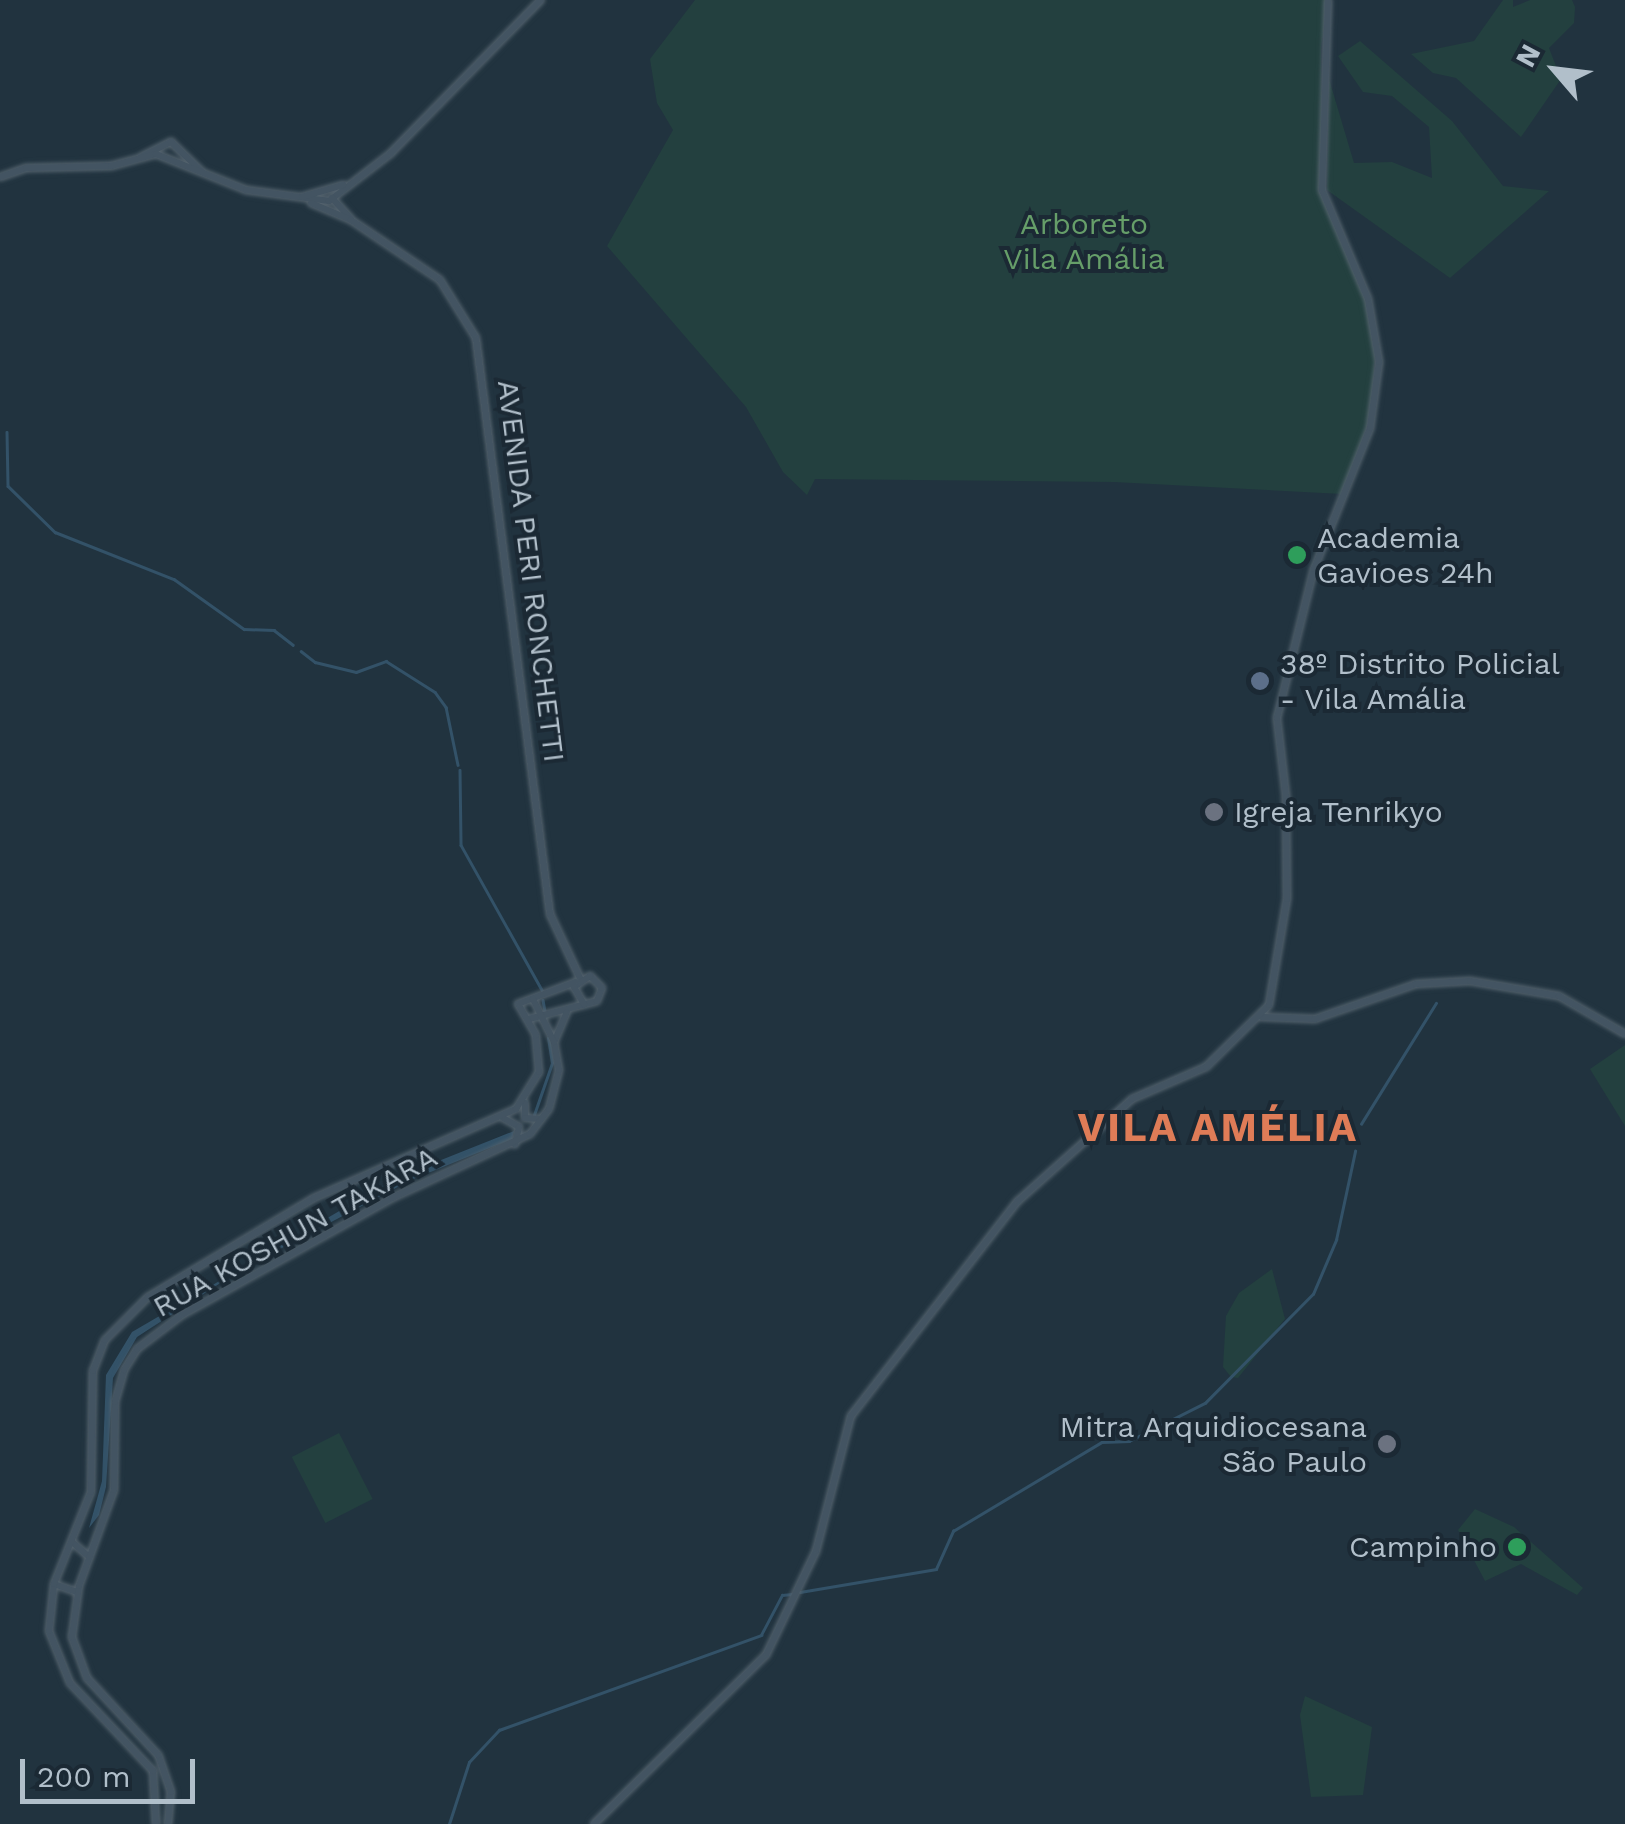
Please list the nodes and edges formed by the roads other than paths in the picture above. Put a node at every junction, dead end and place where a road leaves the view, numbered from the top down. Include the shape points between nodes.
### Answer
1 (540, 0) edge
2 (1328, 0) edge
3 (175, 145) junction
4 (140, 158) junction
5 (168, 159) junction
6 (202, 172) junction
7 (0, 177) edge
8 (331, 196) junction
9 (311, 200) junction
10 (340, 216) junction
11 (352, 220) junction
12 (578, 980) junction
13 (533, 1000) junction
14 (584, 1004) junction
15 (567, 1012) junction
16 (1262, 1017) junction
17 (529, 1018) junction
18 (544, 1018) junction
19 (1625, 1034) edge
20 (554, 1042) junction
21 (526, 1102) junction
22 (502, 1118) junction
23 (544, 1118) junction
24 (515, 1146) junction
25 (72, 1542) junction
26 (90, 1558) junction
27 (54, 1584) junction
28 (77, 1592) junction
29 (156, 1824) edge
30 (168, 1824) edge
31 (594, 1824) edge

1 - 8 main road via 391,153
2 - 16 main road via 1324,203 1368,299 1379,362 1370,428 1314,569 1277,718 1286,796 1286,927
3 - 4 main road via 162,142
3 - 5 main road
3 - 6 main road
4 - 5 main road
4 - 7 main road via 93,168 26,168
5 - 6 main road
6 - 9 main road via 246,190
8 - 9 main road
8 - 9 main road
8 - 10 main road
8 - 11 main road
9 - 10 main road
10 - 11 main road
11 - 12 main road, AVENIDA PERI RONCHETTI via 450,288 478,347 550,910
12 - 13 main road
12 - 14 main road via 576,997
12 - 14 main road via 596,978 602,988 596,1001
13 - 17 main road via 518,1004
13 - 18 main road
14 - 15 main road
15 - 18 main road
15 - 20 main road
16 - 19 main road via 1315,1020 1416,984 1470,981 1559,996
16 - 31 main road via 1206,1067 1143,1090 1018,1202 852,1416 821,1538 788,1622 766,1656
17 - 18 main road
17 - 21 main road via 540,1072
18 - 20 main road
20 - 23 main road via 558,1081
21 - 22 main road, RUA KOSHUN TAKARA
21 - 23 main road via 525,1118
22 - 24 main road via 519,1128
22 - 25 main road, RUA KOSHUN TAKARA via 314,1198 123,1316 93,1372 91,1492
23 - 24 main road
24 - 26 main road, RUA KOSHUN TAKARA via 371,1209 182,1315 138,1349 116,1392 114,1490
25 - 26 main road
25 - 27 main road, RUA KOSHUN TAKARA
26 - 28 main road, RUA KOSHUN TAKARA
27 - 28 main road
27 - 29 main road, RUA KOSHUN TAKARA via 48,1622 57,1659 84,1701 136,1746 153,1771
28 - 30 main road, RUA KOSHUN TAKARA via 71,1627 77,1659 92,1686 158,1755 171,1792

